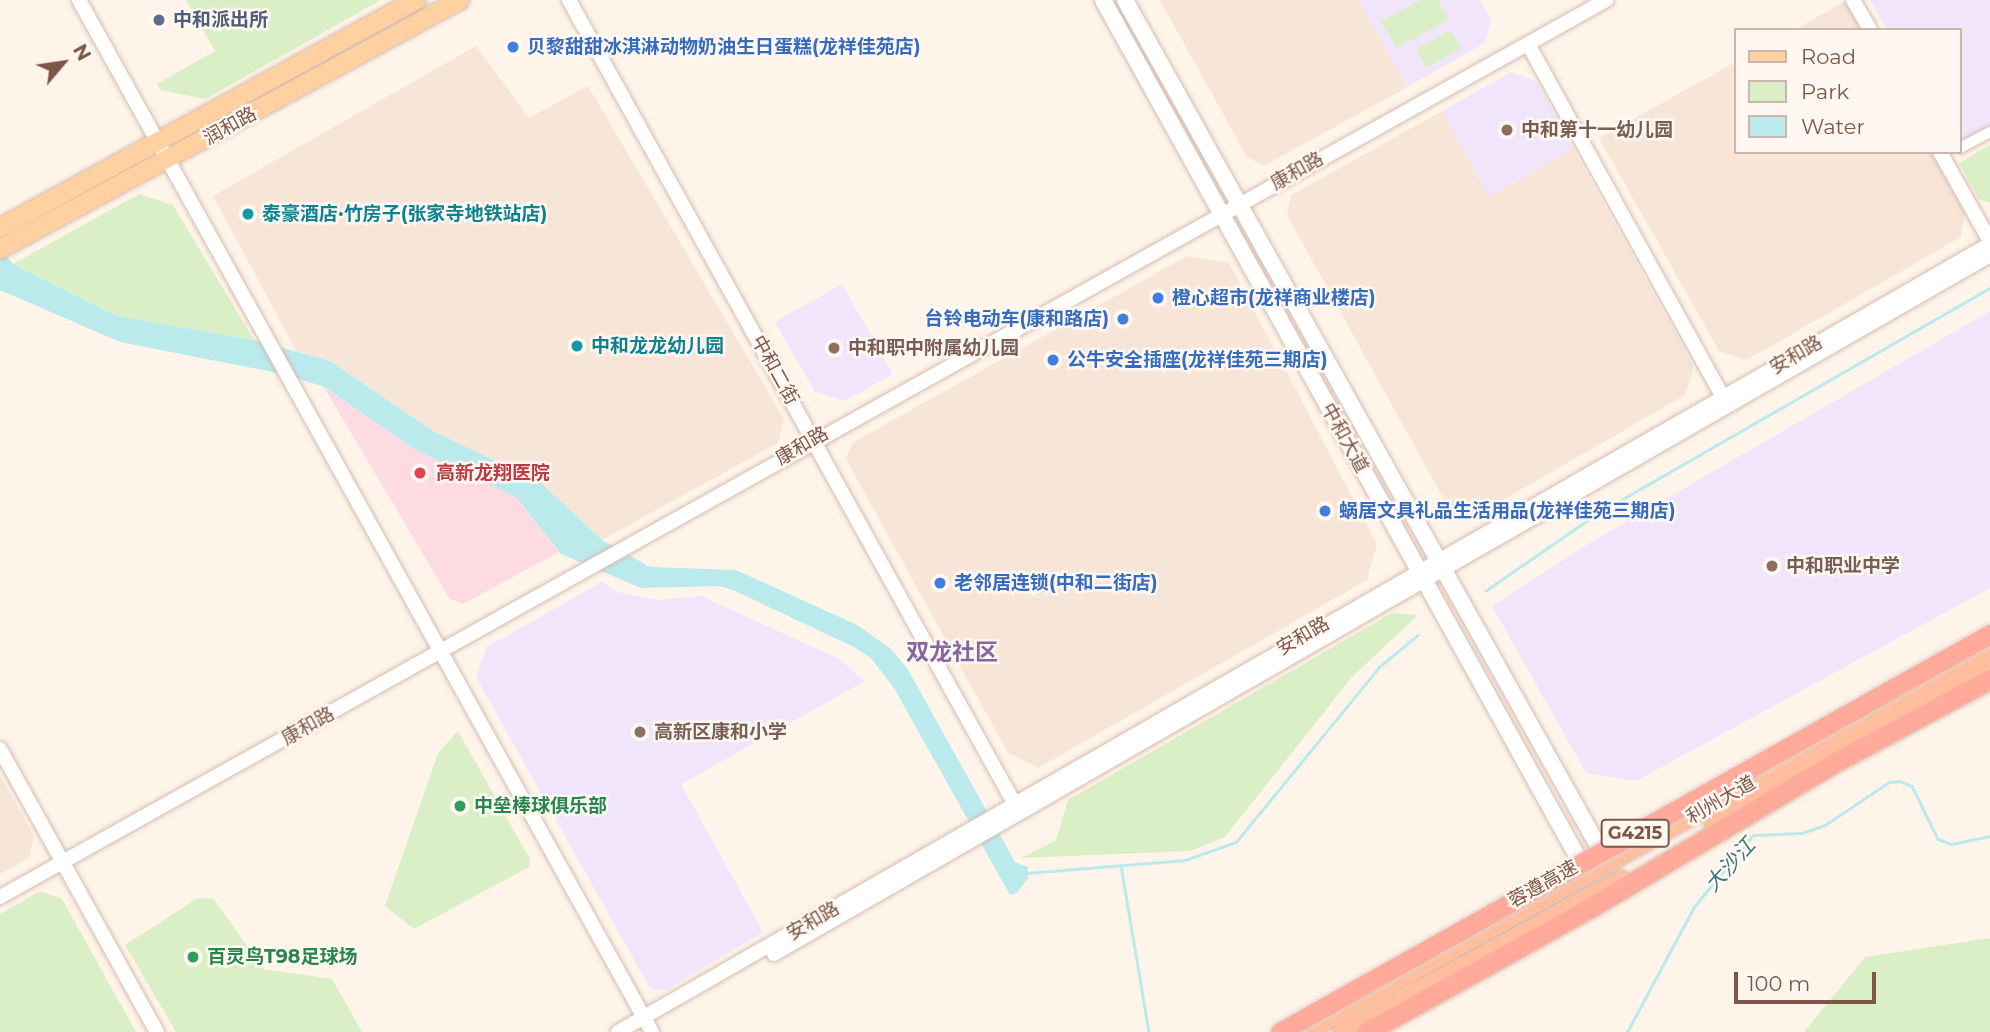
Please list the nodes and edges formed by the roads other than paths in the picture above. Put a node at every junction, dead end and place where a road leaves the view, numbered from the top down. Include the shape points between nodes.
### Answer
1 (79, 0) edge
2 (417, 0) edge
3 (460, 0) edge
4 (569, 0) edge
5 (579, 0) edge
6 (1103, 0) edge
7 (1125, 0) edge
8 (1606, 0) edge
9 (1853, 0) edge
10 (1869, 28) edge
11 (1528, 44) junction
12 (1990, 132) edge
13 (157, 141) junction
14 (1962, 147) edge
15 (1945, 154) edge
16 (167, 160) junction
17 (1237, 203) junction
18 (1221, 212) junction
19 (0, 228) edge
20 (1990, 242) edge
21 (2, 248) edge
22 (1990, 256) edge
23 (1726, 402) junction
24 (817, 438) junction
25 (1440, 566) junction
26 (1421, 577) junction
27 (1990, 634) edge
28 (1990, 649) edge
29 (441, 652) junction
30 (1990, 664) edge
31 (1990, 679) edge
32 (0, 749) edge
33 (1020, 806) junction
34 (63, 863) junction
35 (1609, 865) junction
36 (1588, 876) junction
37 (0, 897) edge
38 (645, 1027) edge
39 (157, 1032) edge
40 (618, 1032) edge
41 (1280, 1032) edge
42 (1305, 1032) edge
43 (1342, 1032) edge
44 (1367, 1032) edge

1 - 13 street
2 - 13 main road, 润和路
3 - 16 main road, 润和路
4 - 24 street, 中和二街
5 - 24 street, 中和二街
6 - 18 main road, 中和大道
7 - 17 main road, 中和大道
8 - 11 street, 康和路
9 - 10 street
11 - 17 street, 康和路
11 - 23 street
12 - 14 street
13 - 16 street
13 - 19 main road, 润和路
15 - 20 street
16 - 21 main road, 润和路
16 - 29 street
17 - 18 street, 康和路
17 - 25 main road, 中和大道
18 - 24 street, 康和路
18 - 26 main road, 中和大道
20 - 23 street, 安和路
22 - 23 street, 安和路
23 - 25 street, 安和路
24 - 29 street, 康和路
24 - 33 street, 中和二街
25 - 26 street, 安和路
25 - 35 main road, 中和大道
26 - 33 street, 安和路
26 - 36 main road, 中和大道
27 - 41 highway, 蓉遵高速 / G4215, bridge
28 - 35 highway, 利州大道
29 - 34 street, 康和路
29 - 38 street
30 - 43 highway, 利州大道 via 1849,741 1617,882
31 - 44 highway, G4215 via 1834,763 1593,906
32 - 34 street
33 - 38 street, 安和路
34 - 37 street, 康和路
34 - 39 street
35 - 36 highway, 利州大道
36 - 42 highway, 利州大道
38 - 40 street, 安和路

